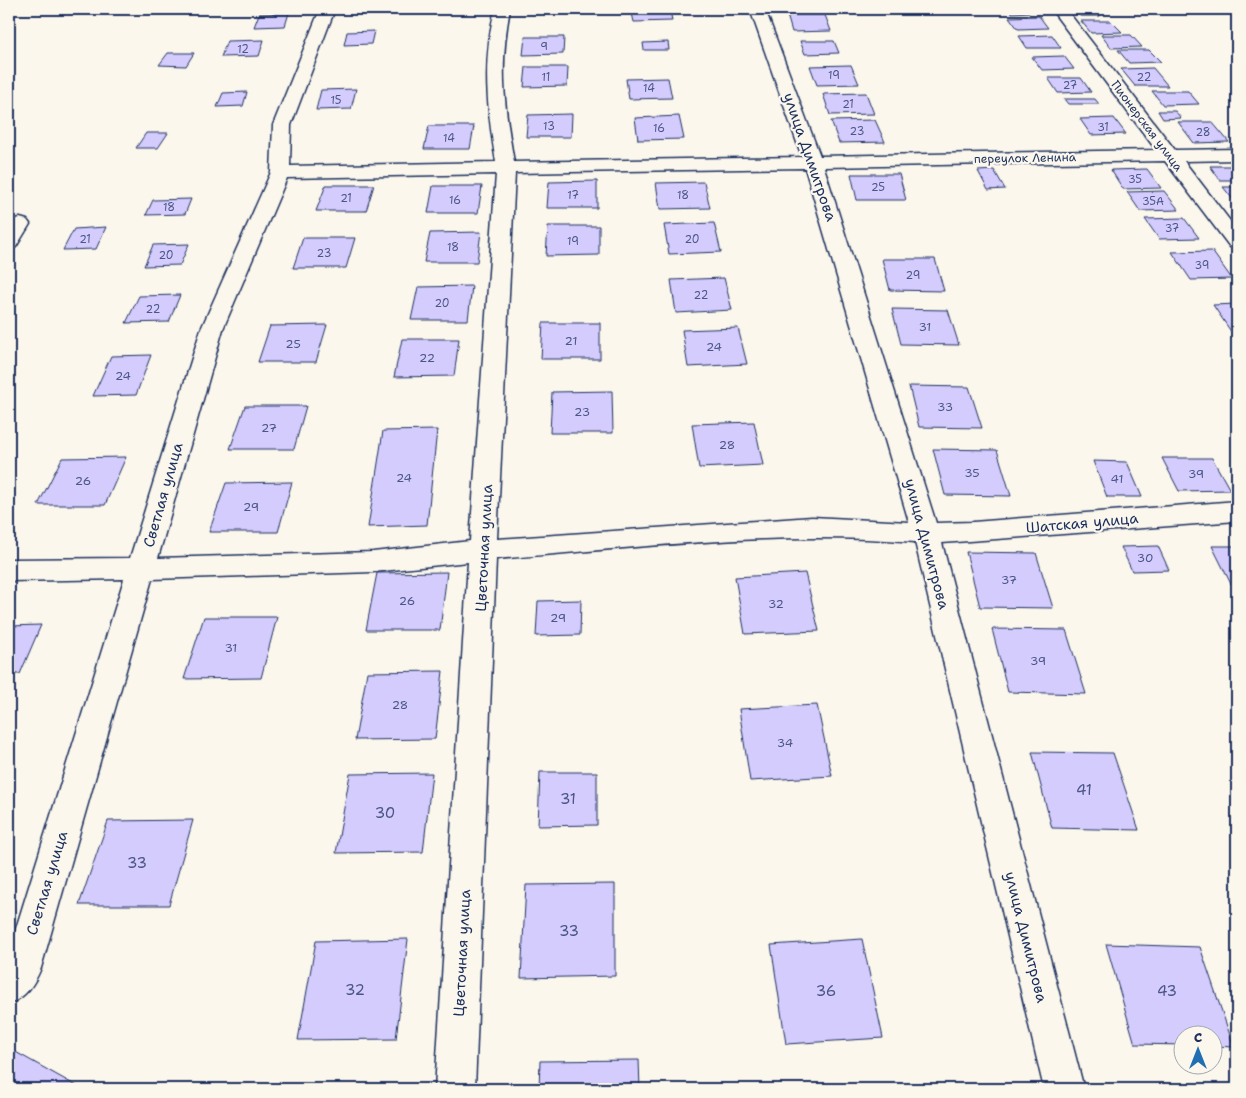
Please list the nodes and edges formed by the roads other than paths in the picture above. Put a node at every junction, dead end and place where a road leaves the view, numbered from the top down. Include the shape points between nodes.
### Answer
1 (327, 9) edge
2 (502, 9) edge
3 (757, 9) edge
4 (1058, 9) edge
5 (1237, 154) edge
6 (1169, 155) junction
7 (813, 162) junction
8 (506, 168) junction
9 (280, 172) junction
10 (20, 224) dead end
11 (9, 243) edge
12 (1237, 243) edge
13 (1237, 511) edge
14 (926, 533) junction
15 (483, 550) junction
16 (142, 567) junction
17 (9, 570) edge
18 (9, 985) edge
19 (455, 1089) edge
20 (1064, 1089) edge

1 - 9 street, Светлая улица via 282,125
2 - 8 street, Цветочная улица via 495,45 495,102
3 - 7 street, улица Димитрова
4 - 6 street, Пионерская улица
5 - 6 street, переулок Ленина
6 - 7 street, переулок Ленина
6 - 12 street, Пионерская улица
7 - 8 street, переулок Ленина
7 - 14 street, улица Димитрова
8 - 9 street, переулок Ленина
8 - 15 street, Цветочная улица
9 - 16 street, Светлая улица via 212,329
10 - 11 street
13 - 14 street, Шатская улица
14 - 15 street, Шатская улица via 812,527
14 - 20 street, улица Димитрова
15 - 16 street, Шатская улица via 373,562
15 - 19 street, Цветочная улица
16 - 17 street, Шатская улица
16 - 18 street, Светлая улица via 22,968

